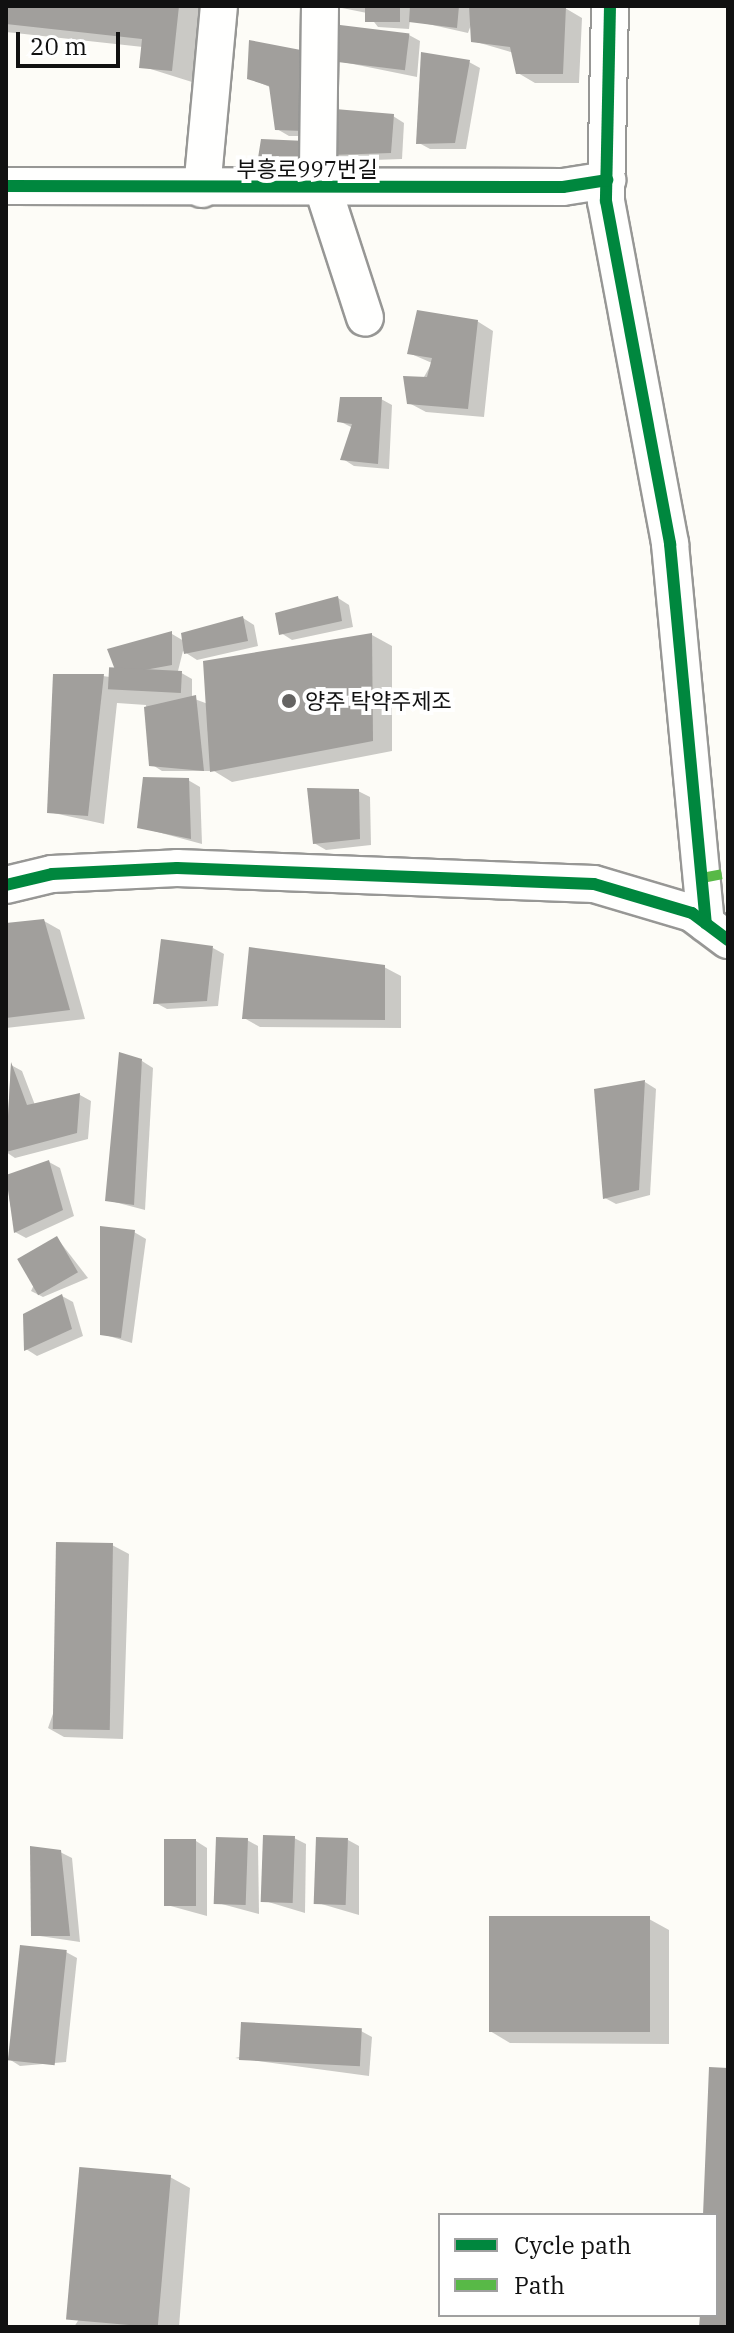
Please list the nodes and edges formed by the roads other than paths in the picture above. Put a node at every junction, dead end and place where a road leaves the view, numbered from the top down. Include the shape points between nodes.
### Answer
1 (219, 6) edge
2 (320, 6) edge
3 (610, 6) edge
4 (607, 180) junction
5 (6, 186) edge
6 (202, 189) junction
7 (329, 189) junction
8 (365, 318) dead end
9 (6, 885) edge
10 (717, 932) edge

1 - 6 street
2 - 7 street, 부흥로997번길 via 318,173
3 - 4 street
4 - 7 street, 부흥로997번길 via 563,187
4 - 10 street via 648,396
5 - 6 street, 부흥로997번길
6 - 7 street, 부흥로997번길
7 - 8 street, 부흥로997번길
9 - 10 street via 52,874 177,868 594,884

